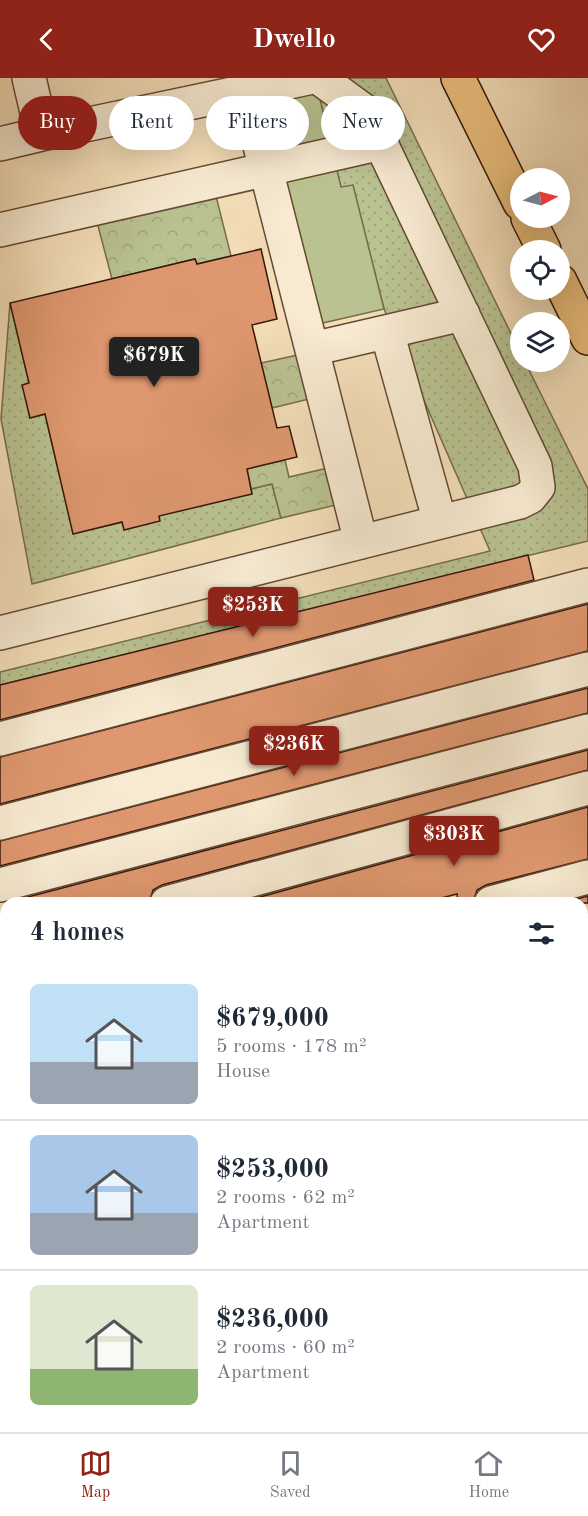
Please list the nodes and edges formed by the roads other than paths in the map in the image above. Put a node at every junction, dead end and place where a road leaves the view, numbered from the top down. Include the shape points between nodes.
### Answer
1 (29, 78) edge
2 (458, 78) edge
3 (300, 79) edge
4 (246, 91) junction
5 (33, 96) edge
6 (334, 96) edge
7 (97, 122) edge
8 (18, 140) edge
9 (0, 144) edge
10 (353, 150) edge
11 (385, 150) edge
12 (267, 171) junction
13 (510, 183) edge
14 (0, 230) edge
15 (569, 300) edge
16 (463, 314) junction
17 (387, 332) junction
18 (588, 338) edge
19 (312, 349) junction
20 (440, 522) junction
21 (361, 542) junction
22 (588, 585) edge
23 (0, 633) edge
24 (588, 669) edge
25 (588, 731) edge
26 (0, 739) edge
27 (588, 788) edge
28 (0, 823) edge
29 (588, 878) edge
30 (0, 885) edge
31 (189, 897) edge
32 (514, 897) edge

1 - 5 street
2 - 13 highway
3 - 4 street
3 - 6 street
4 - 7 street
4 - 12 street
8 - 9 street
10 - 12 street
11 - 16 street
12 - 14 street
12 - 19 street
15 - 18 highway
16 - 17 street
16 - 20 street via 536,466 538,487 520,502
17 - 19 street
17 - 20 street
19 - 21 street
20 - 21 street
21 - 23 street
22 - 26 street
24 - 28 street
25 - 30 street
27 - 31 street
29 - 32 street

